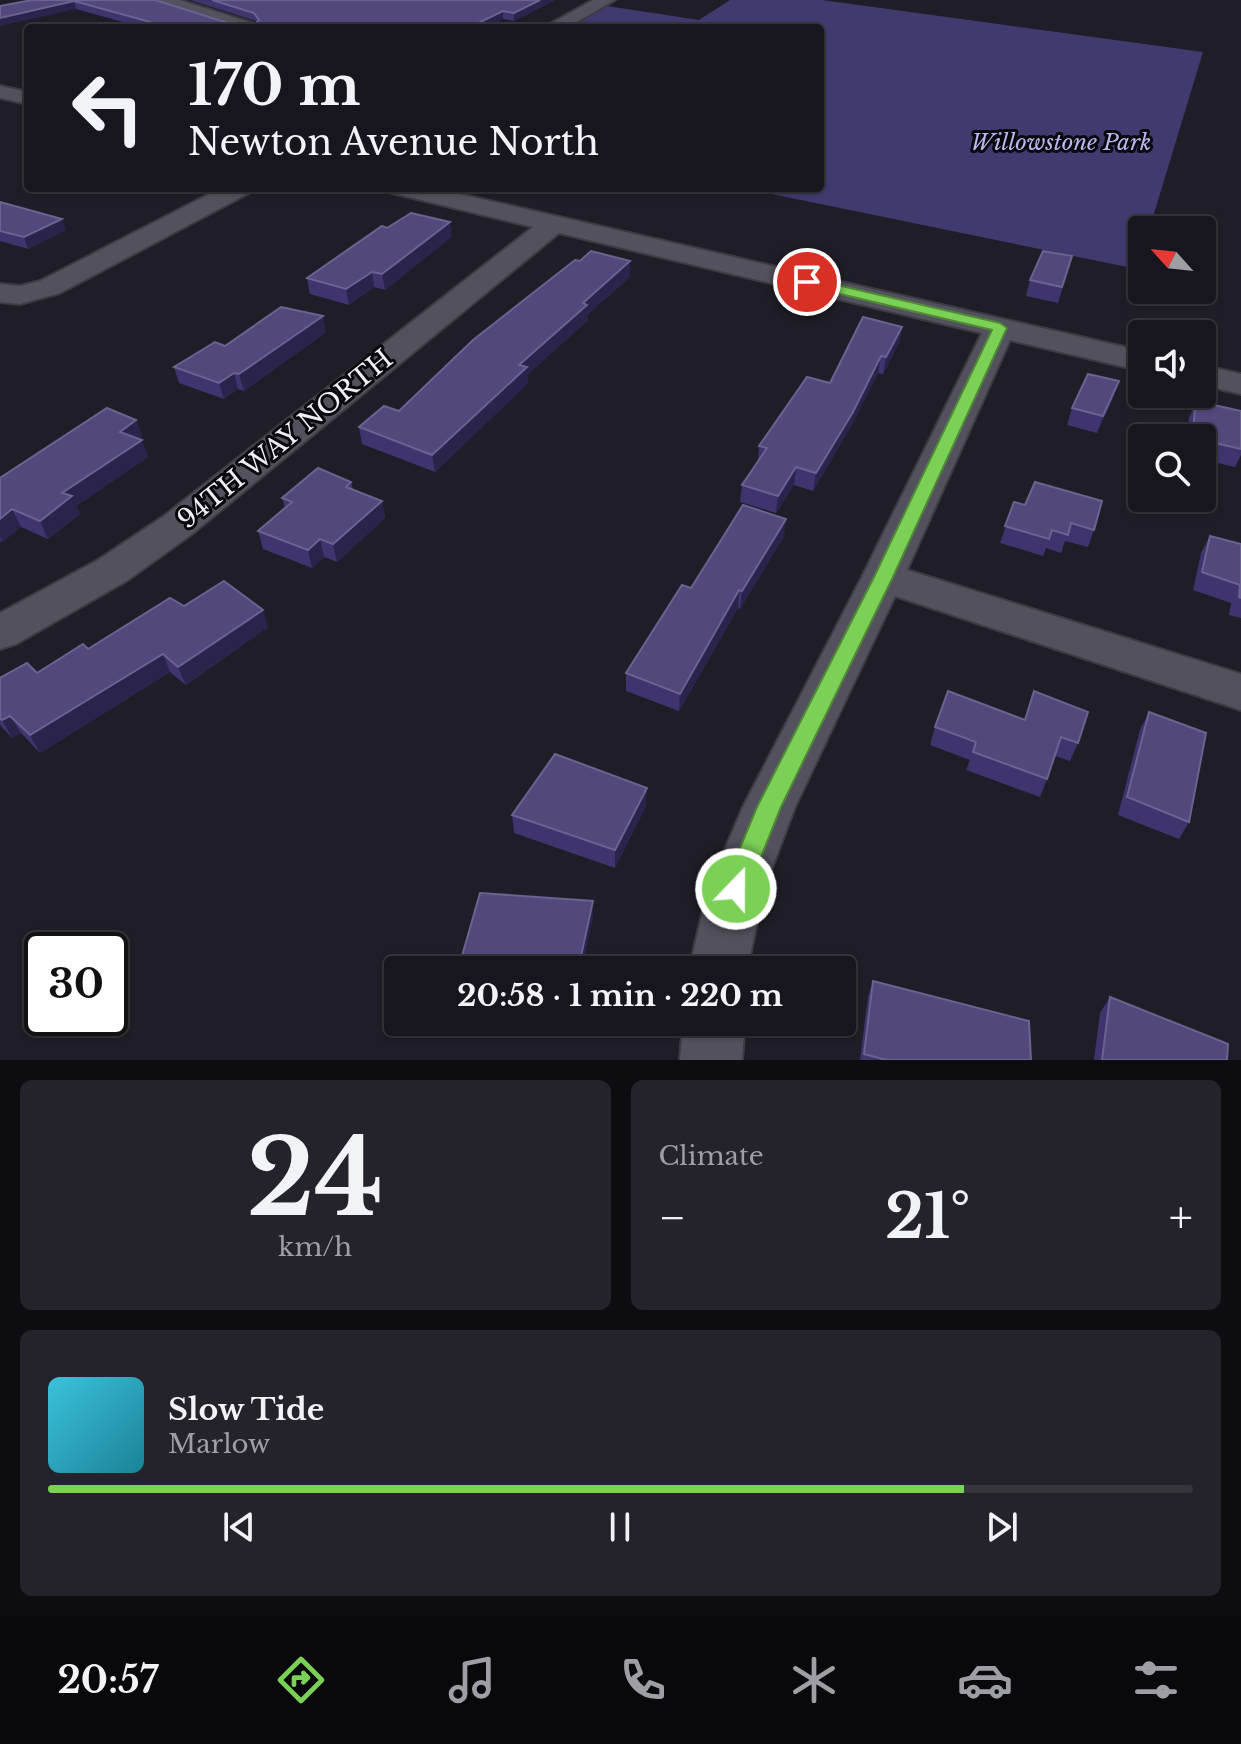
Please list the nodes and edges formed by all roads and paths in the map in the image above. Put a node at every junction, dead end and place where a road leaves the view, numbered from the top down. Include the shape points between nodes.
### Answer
1 (162, 0) edge
2 (565, 4) dead end
3 (598, 4) edge
4 (237, 24) edge
5 (560, 24) edge
6 (0, 92) edge
7 (24, 97) edge
8 (232, 192) edge
9 (419, 192) edge
10 (555, 223) junction
11 (10, 294) edge
12 (1000, 328) junction
13 (1128, 358) edge
14 (1216, 378) edge
15 (1241, 384) edge
16 (883, 577) junction
17 (0, 633) edge
18 (1241, 692) edge
19 (721, 956) edge
20 (713, 1036) edge
21 (711, 1060) edge

1 - 4 street
2 - 3 street
3 - 5 street
6 - 7 street
8 - 11 street via 50,287
9 - 10 street
10 - 12 street
10 - 17 street, 94TH WAY NORTH via 178,525 113,570
12 - 13 street
12 - 16 street
14 - 15 street
16 - 18 street
16 - 19 street via 769,807 736,889
20 - 21 street

